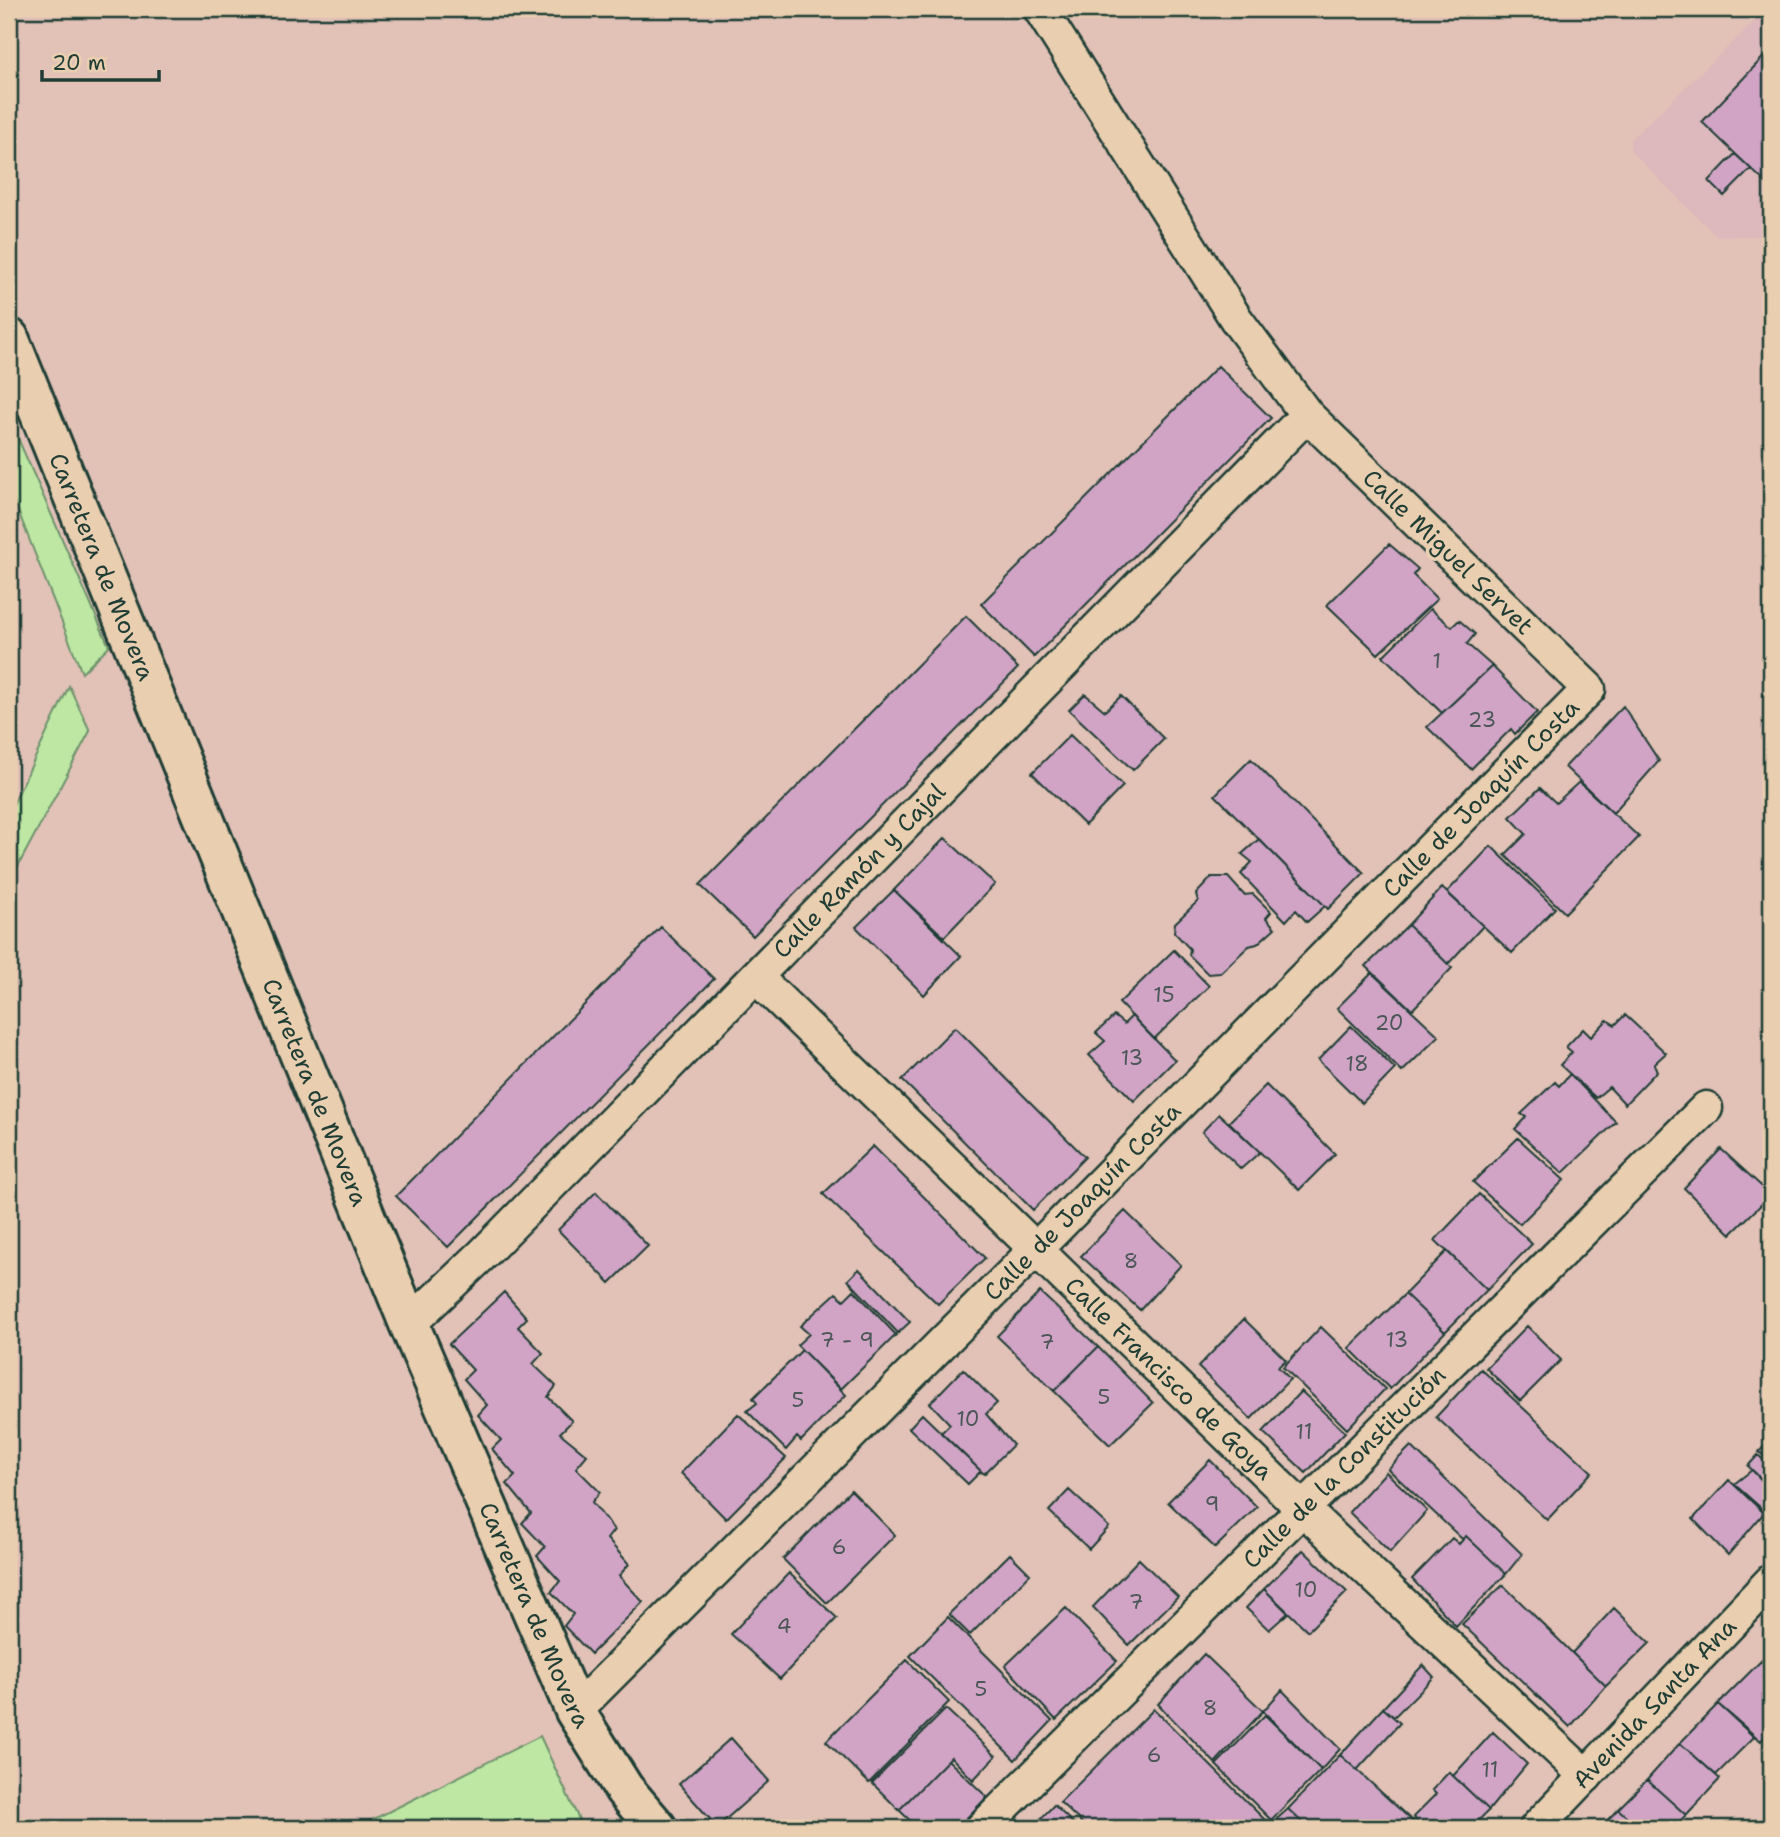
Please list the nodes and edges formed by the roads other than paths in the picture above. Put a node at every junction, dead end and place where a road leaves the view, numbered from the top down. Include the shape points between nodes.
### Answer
1 (1040, 9) edge
2 (9, 338) edge
3 (1307, 415) junction
4 (1589, 689) joint
5 (756, 978) junction
6 (1706, 1108) dead end
7 (1035, 1250) junction
8 (409, 1324) junction
9 (1304, 1510) junction
10 (1771, 1581) edge
11 (575, 1711) junction
12 (1586, 1776) junction
13 (657, 1828) edge
14 (982, 1828) edge
15 (1536, 1828) edge

1 - 3 street, Calle Miguel Servet via 1236,319
2 - 8 main road, Carretera de Movera
3 - 4 street, Calle Miguel Servet
3 - 5 street, Calle Ramón y Cajal
4 - 7 street, Calle de Joaquín Costa
5 - 7 street, Calle Francisco de Goya
5 - 8 street, Calle Ramón y Cajal
6 - 9 street, Calle de la Constitución
7 - 9 street, Calle Francisco de Goya
7 - 11 street, Calle de Joaquín Costa
8 - 11 main road, Carretera de Movera
9 - 12 street, Calle Francisco de Goya
9 - 14 street, Calle de la Constitución
10 - 12 street, Avenida Santa Ana
11 - 13 main road, Carretera de Movera via 624,1789
12 - 15 street, Avenida Santa Ana

